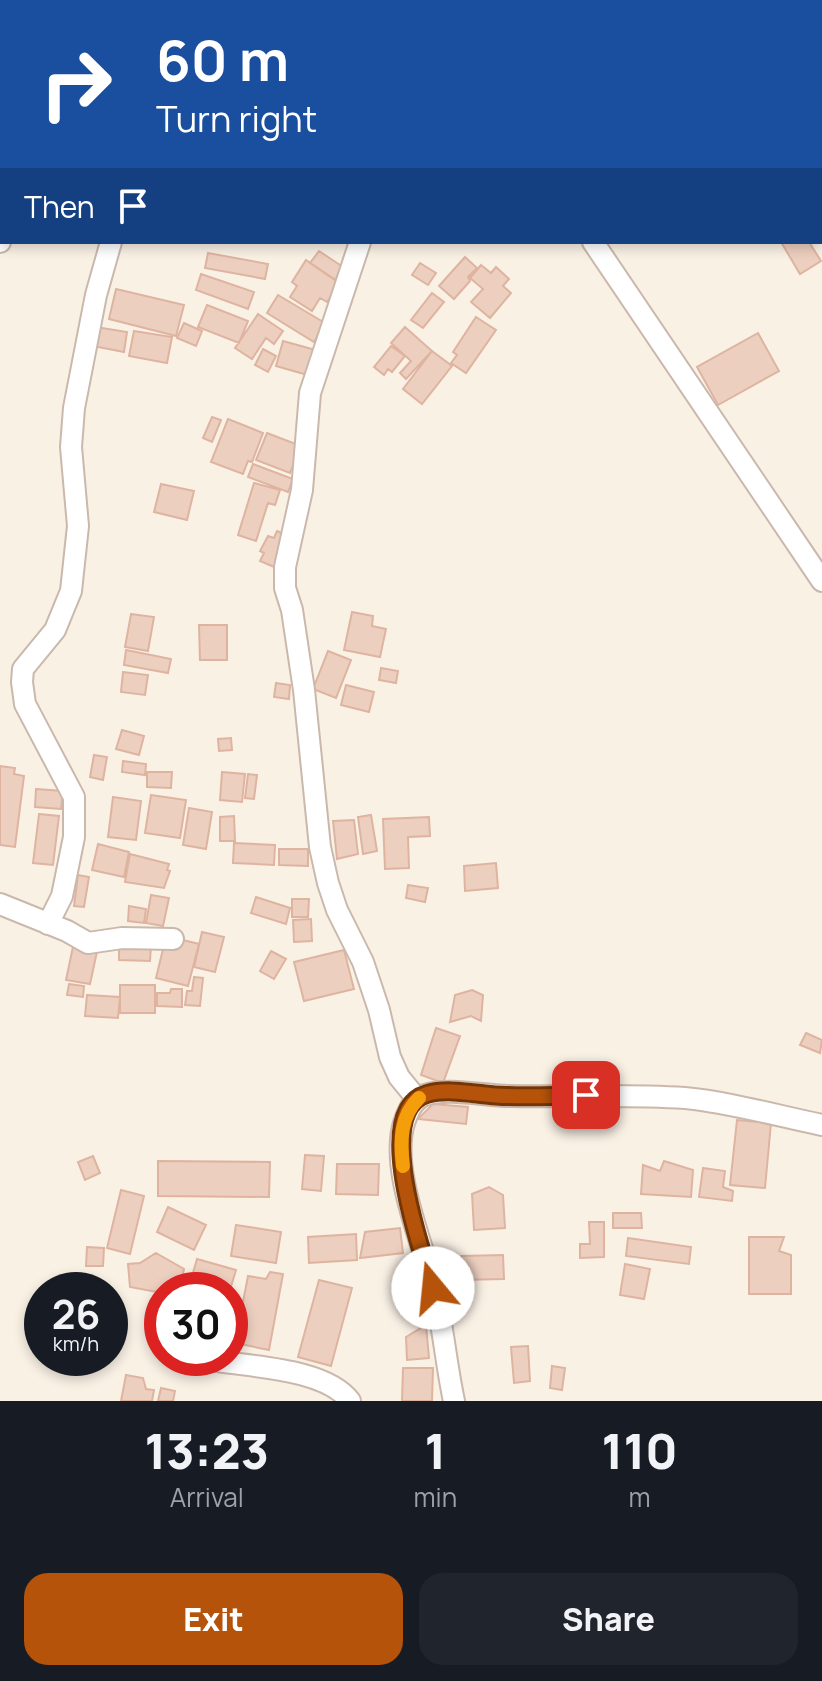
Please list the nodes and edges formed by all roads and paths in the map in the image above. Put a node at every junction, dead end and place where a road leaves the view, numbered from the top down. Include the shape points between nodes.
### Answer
1 (110, 244) edge
2 (359, 244) edge
3 (594, 244) edge
4 (822, 581) edge
5 (0, 904) edge
6 (48, 924) junction
7 (173, 939) dead end
8 (417, 1099) junction
9 (822, 1125) edge
10 (248, 1366) edge
11 (350, 1401) edge
12 (454, 1401) edge

1 - 6 street via 74,408 71,447 78,526 71,591 55,630 23,669 25,704 74,797 74,837 62,896
2 - 8 street via 310,393 302,490 285,588 304,690 328,883 363,962 390,1057
3 - 4 street
5 - 6 street
6 - 7 street via 88,943
8 - 9 street via 446,1093 688,1099
8 - 12 street via 400,1142
10 - 11 street via 325,1382

